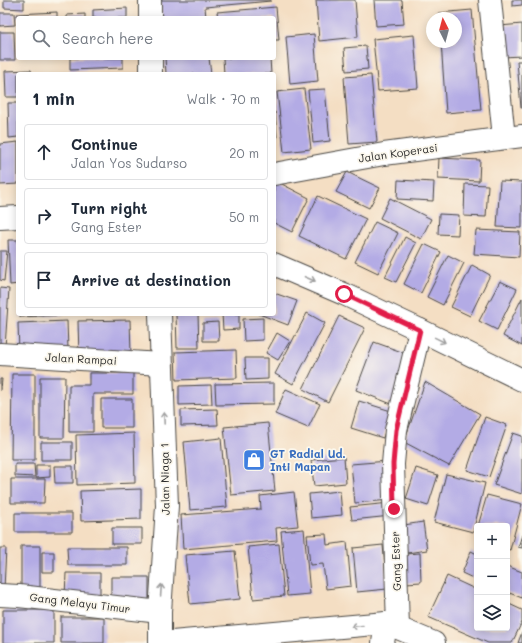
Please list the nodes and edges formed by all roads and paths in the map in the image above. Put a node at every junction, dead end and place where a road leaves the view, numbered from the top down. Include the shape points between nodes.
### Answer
1 (150, 0) edge
2 (490, 0) edge
3 (150, 16) edge
4 (151, 60) edge
5 (151, 72) edge
6 (513, 137) edge
7 (276, 174) edge
8 (16, 217) edge
9 (0, 218) edge
10 (276, 265) edge
11 (160, 316) edge
12 (420, 330) junction
13 (0, 354) edge
14 (162, 364) junction
15 (522, 380) edge
16 (0, 595) edge
17 (160, 612) junction
18 (389, 631) edge
19 (161, 643) edge
20 (434, 643) edge

1 - 3 main road
2 - 6 main road
4 - 5 main road
6 - 7 main road, Jalan Koperasi via 384,154
8 - 9 main road
10 -> 12 main road
11 - 14 main road, Jalan Niaga 1
12 -> 15 main road
12 - 18 main road, Gang Ester via 396,430
13 - 14 main road, Jalan Rampai
17 -> 14 main road, Jalan Niaga 1 via 167,506
16 - 17 main road, Gang Melayu Timur
17 - 19 main road, Jalan Niaga 1
18 -> 19 main road
18 - 20 main road

